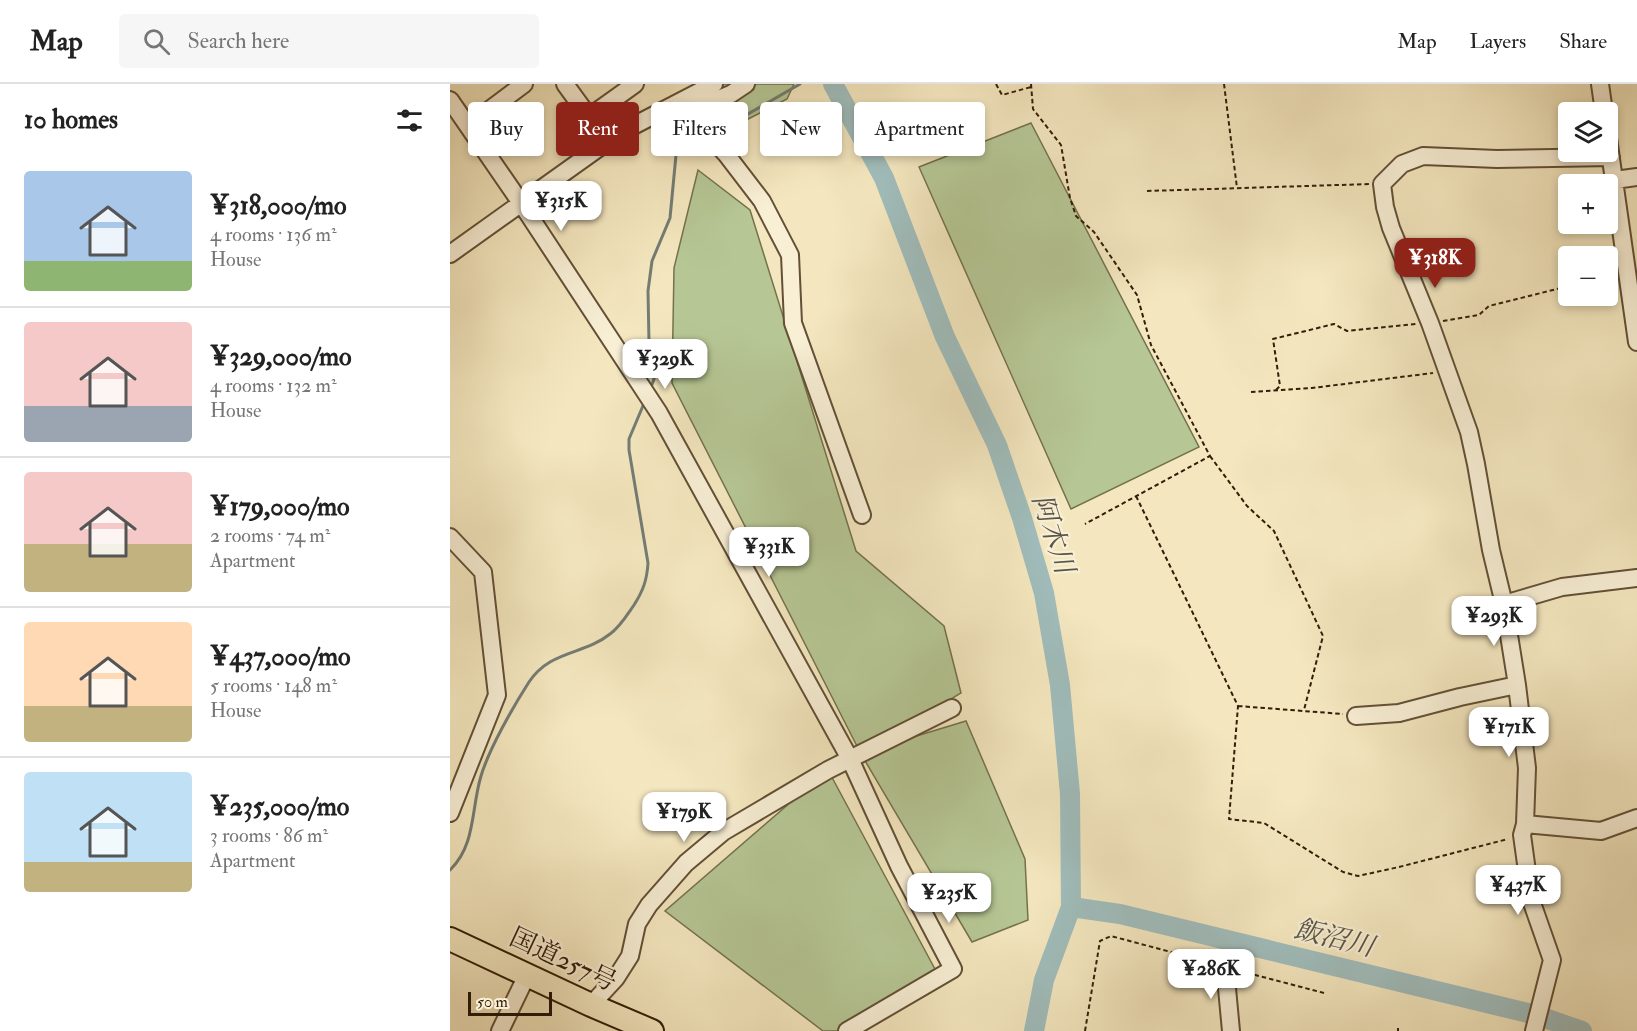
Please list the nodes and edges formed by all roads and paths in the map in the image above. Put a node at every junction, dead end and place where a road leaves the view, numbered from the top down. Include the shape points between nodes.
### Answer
1 (524, 84) edge
2 (566, 84) edge
3 (635, 84) edge
4 (746, 84) edge
5 (996, 84) edge
6 (1224, 84) edge
7 (1600, 84) edge
8 (1031, 86) edge
9 (708, 87) edge
10 (450, 100) edge
11 (500, 102) edge
12 (679, 102) edge
13 (712, 102) edge
14 (1603, 102) edge
15 (651, 118) edge
16 (468, 126) edge
17 (489, 156) edge
18 (728, 156) edge
19 (1558, 158) edge
20 (1637, 177) edge
21 (1618, 180) edge
22 (1382, 184) junction
23 (1237, 188) junction
24 (1147, 191) dead end
25 (1618, 202) edge
26 (521, 203) junction
27 (450, 254) edge
28 (1558, 289) edge
29 (1430, 323) junction
30 (1637, 342) edge
31 (1447, 371) junction
32 (1276, 390) junction
33 (1251, 392) dead end
34 (1210, 456) junction
35 (1136, 496) junction
36 (862, 515) dead end
37 (1084, 524) dead end
38 (450, 537) edge
39 (1637, 578) edge
40 (1504, 604) junction
41 (1517, 685) junction
42 (1238, 706) junction
43 (952, 708) dead end
44 (1305, 710) junction
45 (1356, 716) joint
46 (850, 759) junction
47 (450, 813) edge
48 (1637, 818) edge
49 (1523, 830) junction
50 (450, 939) edge
51 (1225, 967) junction
52 (527, 975) junction
53 (1324, 993) dead end
54 (591, 1005) junction
55 (500, 1031) edge
56 (652, 1031) edge
57 (847, 1031) edge
58 (1085, 1031) edge
59 (1231, 1031) edge
60 (1534, 1031) edge

1 - 11 street
2 - 3 street via 589,117
4 - 13 street
5 - 8 path via 1002,95
6 - 23 path
7 - 14 street
8 - 34 path via 1033,109 1061,146 1076,216 1094,232 1137,295 1150,345
9 - 12 street
10 - 16 street
15 - 26 street via 607,142
17 - 26 street
18 - 36 street via 762,201 790,255 793,323
19 - 22 street via 1423,156 1402,164
20 - 21 street
22 - 23 path
22 - 29 street via 1391,228
23 - 24 path
25 - 30 street
26 - 27 street
26 - 46 street via 659,413
28 - 29 path via 1489,306 1479,315
29 - 31 street
29 - 32 path via 1347,331 1334,324 1273,339 1280,386
31 - 32 path
31 - 40 street via 1469,432
32 - 33 path
34 - 35 path
34 - 44 path via 1247,506 1274,531 1323,636
35 - 37 path
35 - 42 path
38 - 47 street via 483,572 496,695
39 - 40 street via 1562,587
40 - 41 street
41 - 45 street via 1399,713
41 - 49 street via 1527,768
42 - 44 path
42 - 49 path via 1229,819 1264,823 1343,872 1358,876 1399,867
43 - 46 street
44 - 45 path
46 - 54 street via 723,832 686,863 649,905 637,924 630,956
46 - 57 street via 899,866 953,969
48 - 49 street via 1601,831
49 - 60 street via 1531,900 1552,960
50 - 52 highway, 国道257号
51 - 53 path
51 - 58 path via 1112,936 1100,941
51 - 59 street
52 - 54 highway, 国道257号
52 - 55 street
54 - 56 highway, 国道257号

